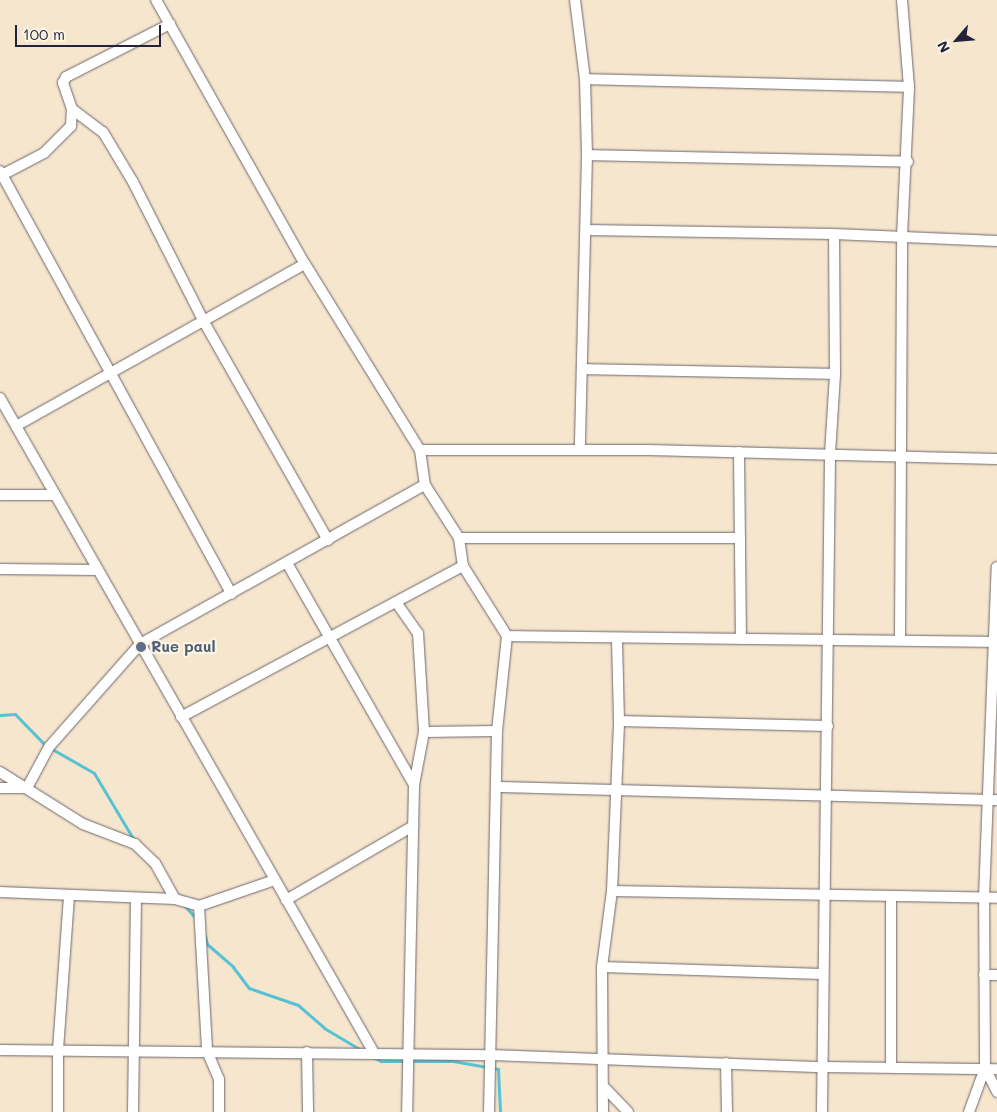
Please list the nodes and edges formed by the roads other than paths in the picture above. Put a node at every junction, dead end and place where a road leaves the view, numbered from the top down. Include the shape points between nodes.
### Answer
1 (156, 0) edge
2 (575, 0) edge
3 (902, 0) edge
4 (170, 24) junction
5 (585, 79) junction
6 (909, 87) junction
7 (72, 110) junction
8 (587, 156) junction
9 (908, 162) junction
10 (1, 174) edge
11 (586, 230) junction
12 (834, 234) junction
13 (902, 237) junction
14 (997, 241) edge
15 (305, 264) junction
16 (204, 322) junction
17 (582, 369) junction
18 (835, 374) junction
19 (110, 375) junction
20 (0, 398) edge
21 (16, 426) junction
22 (580, 449) junction
23 (420, 450) junction
24 (739, 452) junction
25 (830, 454) junction
26 (900, 458) junction
27 (997, 459) edge
28 (425, 486) junction
29 (55, 495) junction
30 (0, 496) edge
31 (459, 538) junction
32 (740, 538) junction
33 (328, 540) junction
34 (287, 563) junction
35 (464, 566) junction
36 (997, 568) edge
37 (0, 569) edge
38 (98, 570) junction
39 (232, 594) junction
40 (396, 602) junction
41 (506, 636) junction
42 (329, 638) junction
43 (617, 638) junction
44 (828, 638) junction
45 (900, 638) junction
46 (742, 640) junction
47 (994, 642) edge
48 (140, 644) junction
49 (182, 716) junction
50 (619, 721) junction
51 (828, 726) junction
52 (497, 731) junction
53 (424, 732) junction
54 (0, 772) edge
55 (414, 785) junction
56 (496, 787) junction
57 (0, 788) edge
58 (27, 788) junction
59 (616, 792) junction
60 (825, 796) junction
61 (992, 800) edge
62 (413, 826) junction
63 (275, 880) junction
64 (612, 891) junction
65 (0, 892) edge
66 (69, 894) junction
67 (827, 897) junction
68 (136, 898) junction
69 (891, 898) junction
70 (984, 898) junction
71 (997, 898) edge
72 (175, 899) junction
73 (286, 900) junction
74 (199, 906) junction
75 (602, 967) junction
76 (822, 974) junction
77 (984, 975) junction
78 (997, 976) edge
79 (0, 1050) edge
80 (58, 1050) junction
81 (134, 1051) junction
82 (207, 1051) junction
83 (307, 1052) junction
84 (374, 1053) junction
85 (407, 1053) junction
86 (490, 1054) junction
87 (601, 1058) junction
88 (726, 1063) junction
89 (822, 1067) junction
90 (890, 1067) junction
91 (984, 1068) junction
92 (997, 1068) edge
93 (603, 1086) junction
94 (997, 1092) edge
95 (58, 1112) edge
96 (133, 1112) edge
97 (219, 1112) edge
98 (308, 1112) edge
99 (407, 1112) edge
100 (489, 1112) edge
101 (603, 1112) edge
102 (628, 1112) edge
103 (727, 1112) edge
104 (822, 1112) edge
105 (969, 1112) edge

1 - 4 street
2 - 5 street
3 - 6 street
4 - 7 street via 66,77 63,83
4 - 15 street
5 - 6 street
5 - 8 street
6 - 9 street
7 - 10 street via 71,126 44,153
7 - 16 street via 104,132
8 - 9 street
8 - 11 street
9 - 13 street
10 - 19 street
11 - 12 street
11 - 17 street
12 - 13 street
12 - 18 street
13 - 14 street
13 - 26 street
15 - 16 street
15 - 23 street
16 - 19 street
16 - 33 street
17 - 18 street
17 - 22 street
18 - 25 street
19 - 21 street
19 - 39 street
20 - 21 street
21 - 29 street
22 - 23 street
22 - 24 street
23 - 28 street
24 - 25 street
24 - 32 street
25 - 26 street
25 - 44 street
26 - 27 street
26 - 45 street
28 - 31 street
28 - 33 street
29 - 30 street
29 - 38 street
31 - 32 street
31 - 35 street
32 - 46 street
33 - 34 street
34 - 39 street
34 - 42 street
35 - 40 street
35 - 41 street
36 - 47 street
37 - 38 street
38 - 48 street
39 - 48 street
40 - 42 street
40 - 53 street via 418,633
41 - 43 street
41 - 52 street
42 - 49 street
42 - 55 street
43 - 46 street
43 - 50 street
44 - 45 street
44 - 46 street
44 - 51 street
45 - 47 street
47 - 61 street
48 - 49 street
48 - 58 street via 49,747
49 - 63 street
50 - 51 street
50 - 59 street
51 - 60 street
52 - 53 street
52 - 56 street
53 - 55 street
54 - 58 street
55 - 62 street
56 - 59 street
56 - 86 street
57 - 58 street
58 - 72 street via 83,824 135,844 154,863
59 - 60 street
59 - 64 street
60 - 61 street
60 - 67 street
61 - 70 street
62 - 73 street
62 - 85 street
63 - 73 street
63 - 74 street
64 - 67 street
64 - 75 street
65 - 66 street
66 - 68 street
66 - 80 street
67 - 69 street
67 - 76 street
68 - 72 street
68 - 81 street
69 - 70 street
69 - 90 street
70 - 71 street
70 - 77 street
72 - 74 street
73 - 84 street
74 - 82 street
75 - 76 street
75 - 87 street
76 - 89 street
77 - 78 street
77 - 91 street
79 - 80 street
80 - 81 street
80 - 95 street
81 - 82 street
81 - 96 street
82 - 83 street
82 - 97 street via 219,1079
83 - 84 street
83 - 98 street
84 - 85 street
85 - 86 street
85 - 99 street
86 - 87 street
86 - 100 street
87 - 88 street
87 - 93 street
88 - 89 street
88 - 103 street
89 - 90 street
89 - 104 street
90 - 91 street
91 - 92 street
91 - 94 street
91 - 105 street
93 - 101 street
93 - 102 street

